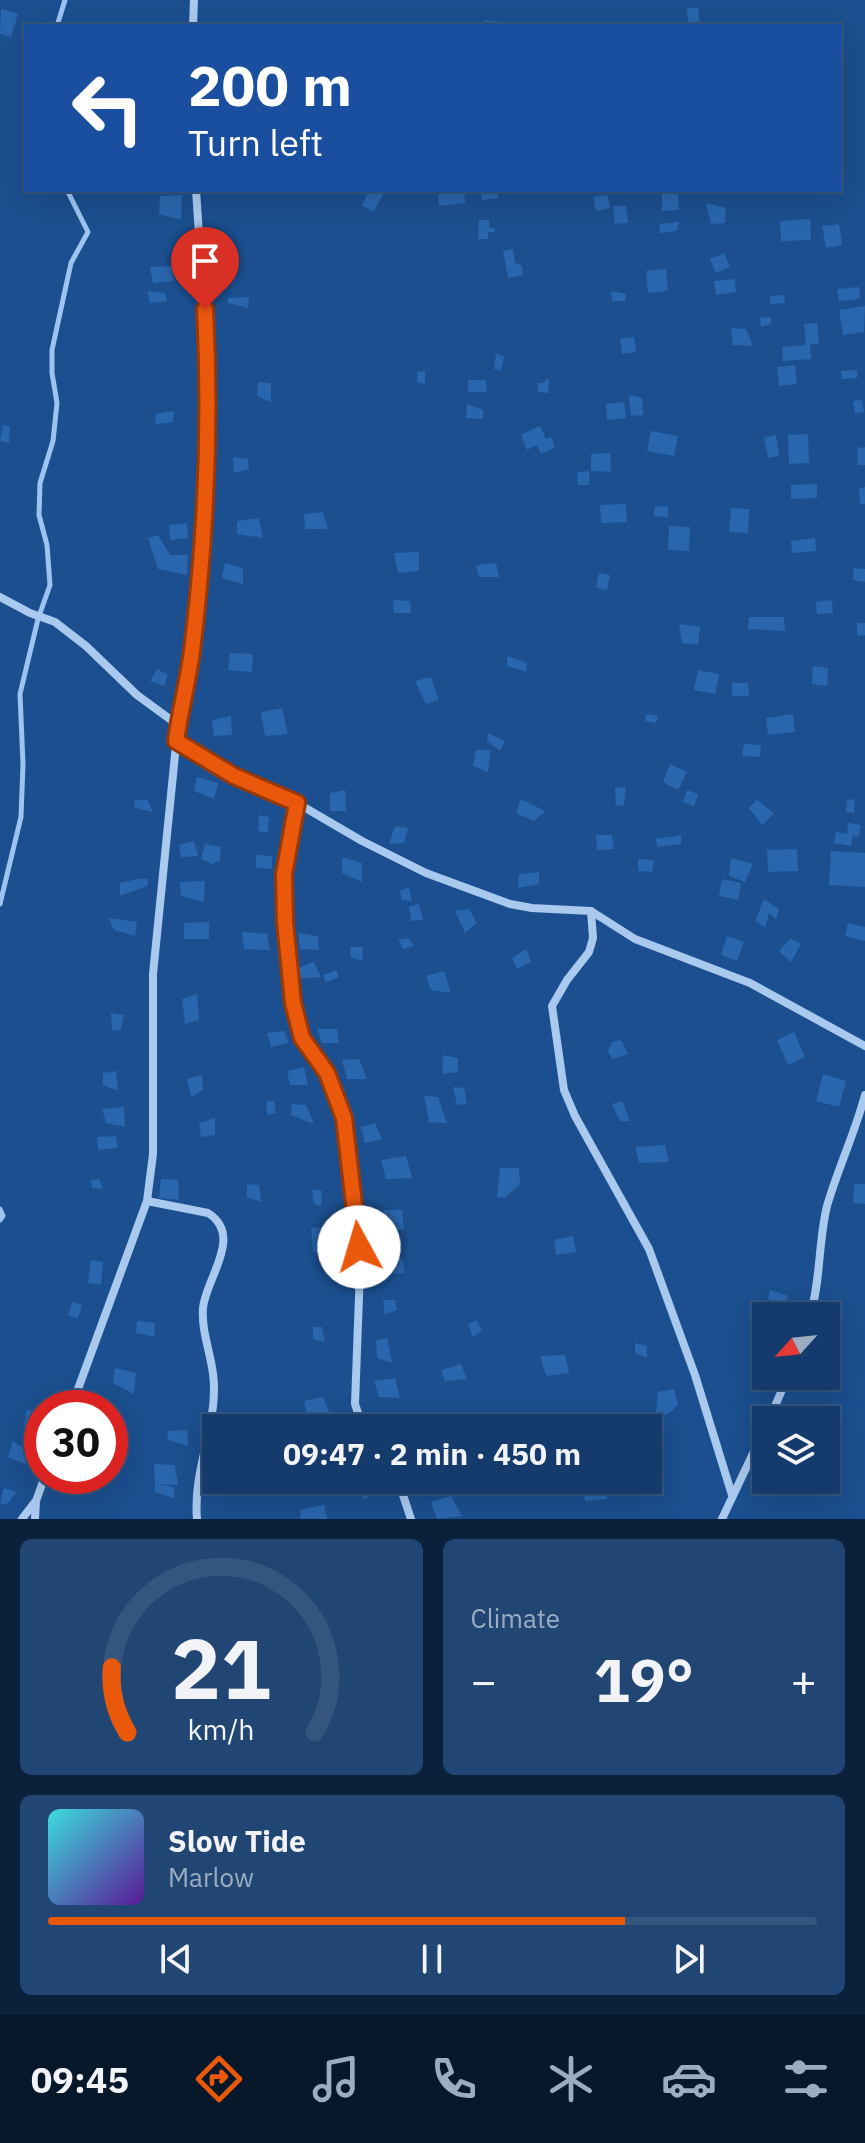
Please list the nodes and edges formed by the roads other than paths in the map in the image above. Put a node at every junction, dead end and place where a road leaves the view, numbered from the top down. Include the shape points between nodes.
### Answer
1 (194, 0) edge
2 (193, 24) edge
3 (196, 192) edge
4 (0, 597) edge
5 (178, 725) junction
6 (176, 741) junction
7 (297, 803) junction
8 (591, 911) junction
9 (865, 1046) edge
10 (865, 1095) edge
11 (147, 1201) junction
12 (813, 1302) edge
13 (78, 1390) edge
14 (358, 1414) edge
15 (752, 1454) edge
16 (39, 1494) edge
17 (403, 1494) edge
18 (732, 1495) junction
19 (36, 1501) junction
20 (22, 1519) edge
21 (35, 1519) edge
22 (197, 1519) edge
23 (411, 1519) edge
24 (722, 1519) edge

1 - 2 street
3 - 5 street via 210,425 194,633
4 - 5 street via 55,622
5 - 6 street
6 - 7 street via 234,776
6 - 11 street via 153,974 154,1128
7 - 8 street via 390,856 491,898 532,908
7 - 14 street via 284,874 289,964 302,1038 327,1073 344,1118 360,1270
8 - 9 street via 635,939 750,983
8 - 18 street via 589,952 552,1006 564,1090 649,1249
10 - 12 street via 828,1206
11 - 13 street
11 - 22 street via 208,1213 217,1219 224,1239 203,1309 214,1385 198,1474
15 - 18 street
16 - 19 street
17 - 23 street
18 - 24 street
19 - 20 street
19 - 21 street

